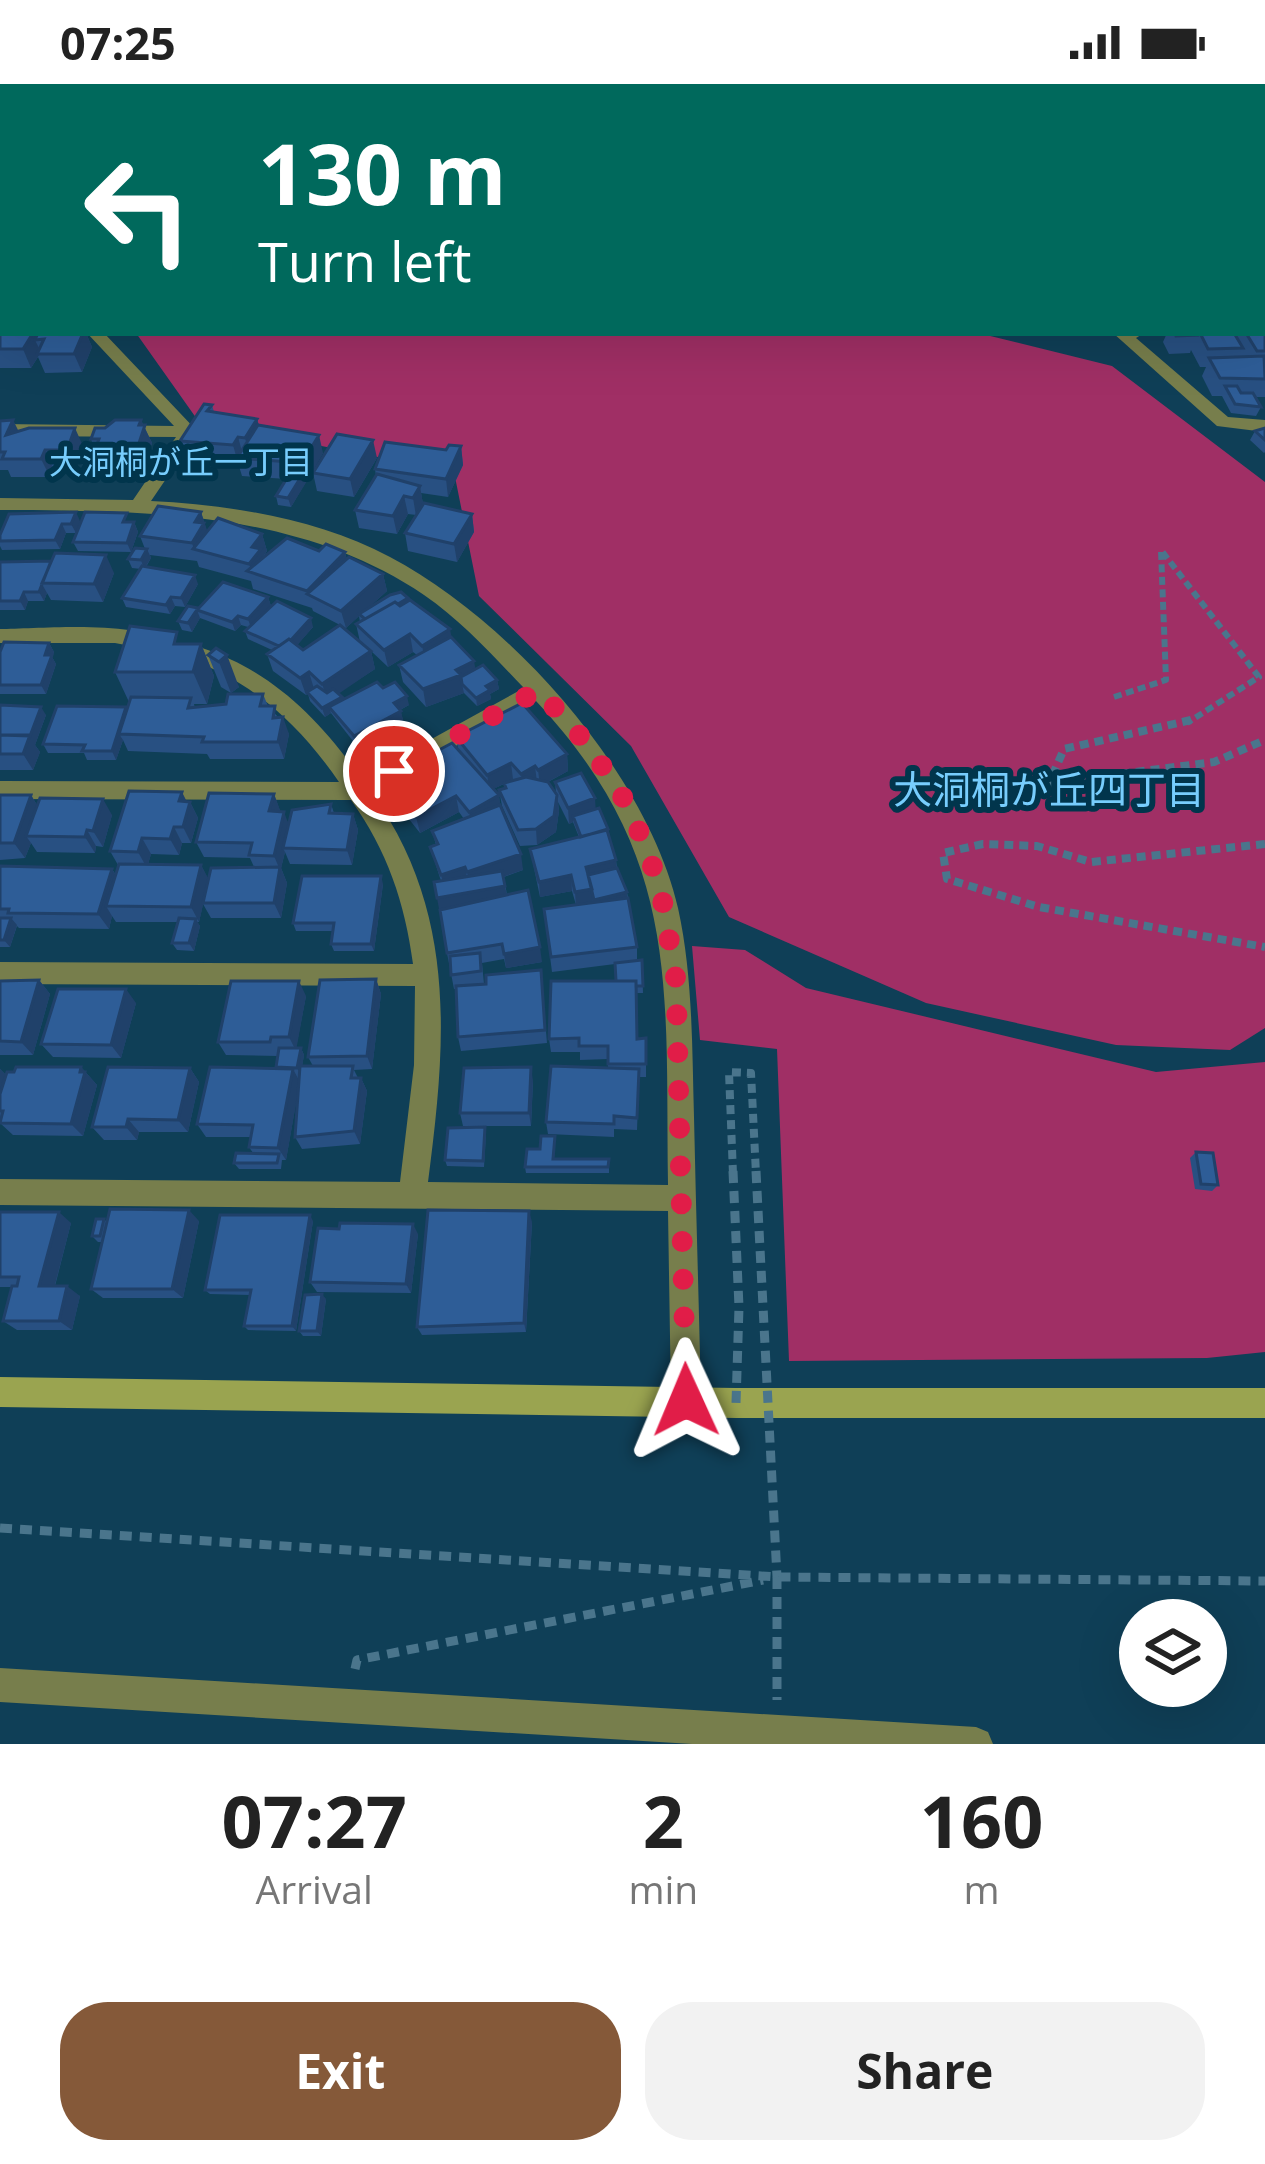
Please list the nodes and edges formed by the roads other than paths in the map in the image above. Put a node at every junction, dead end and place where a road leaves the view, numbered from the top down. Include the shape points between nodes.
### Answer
1 (98, 336) edge
2 (1123, 336) edge
3 (1265, 426) edge
4 (0, 430) edge
5 (189, 432) junction
6 (0, 504) edge
7 (140, 505) junction
8 (0, 636) edge
9 (539, 690) junction
10 (0, 790) edge
11 (357, 791) junction
12 (0, 973) edge
13 (430, 975) junction
14 (0, 1192) edge
15 (412, 1196) junction
16 (682, 1198) junction
17 (0, 1392) edge
18 (686, 1400) junction
19 (1265, 1403) edge
20 (0, 1684) edge
21 (976, 1744) edge

1 - 5 street
2 - 3 street via 1223,422
4 - 5 street
5 - 7 street
6 - 7 street
7 - 9 street via 229,512 370,554 430,589
8 - 11 street via 116,637 234,667 284,700
9 - 11 street
9 - 16 street via 630,808 660,886 676,980
10 - 11 street
11 - 13 street via 395,851
12 - 13 street
13 - 15 street
14 - 15 street
15 - 16 street
16 - 18 street
17 - 18 street
18 - 19 street
20 - 21 street

